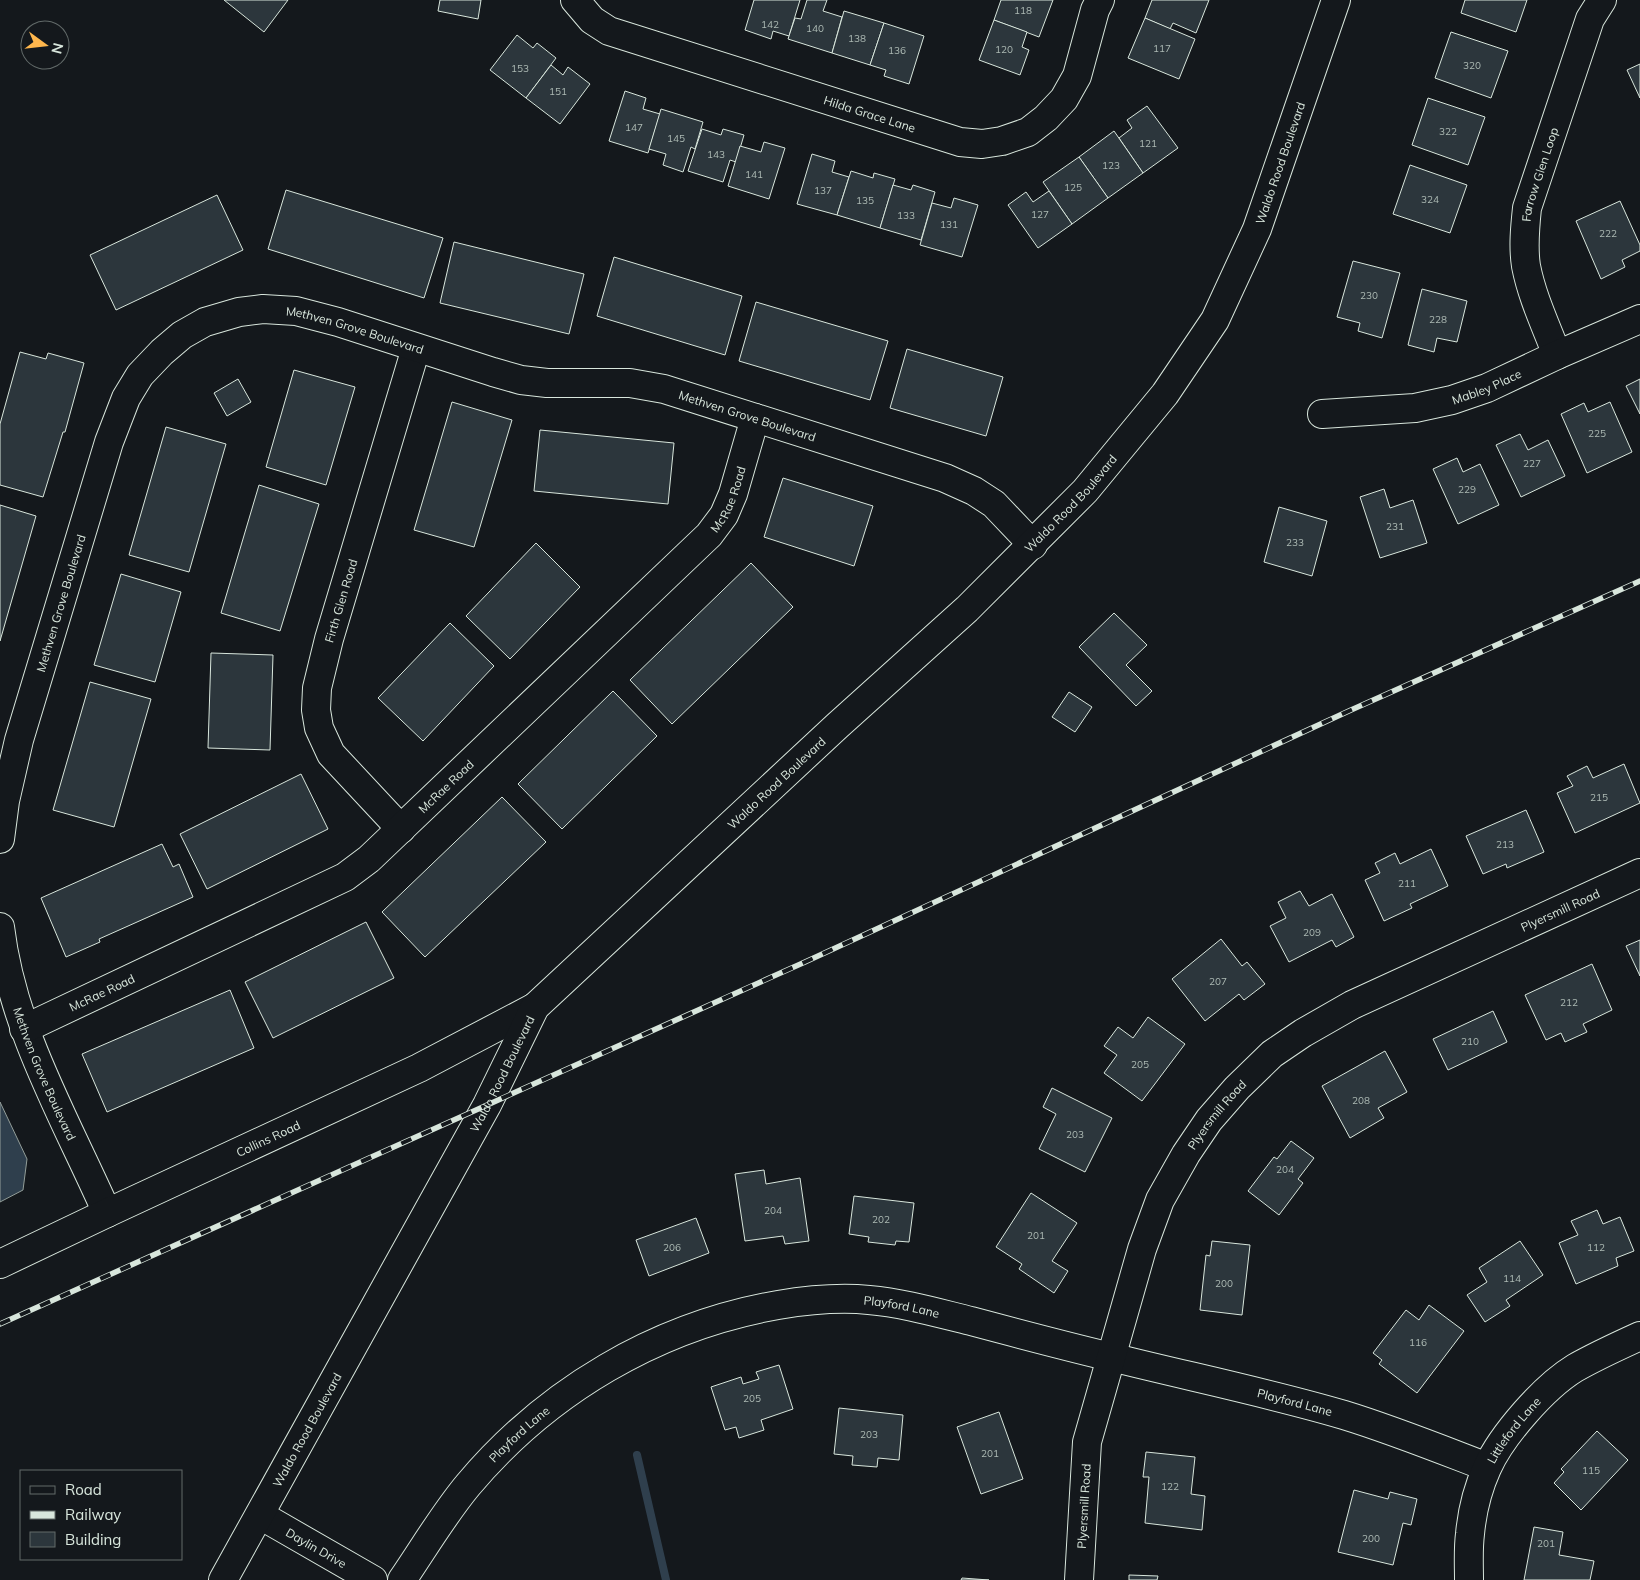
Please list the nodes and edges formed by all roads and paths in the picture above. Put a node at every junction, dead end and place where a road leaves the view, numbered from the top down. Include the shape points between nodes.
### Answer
1 (575, 0) edge
2 (1100, 0) edge
3 (1336, 0) edge
4 (1602, 0) edge
5 (1640, 318) edge
6 (416, 348) junction
7 (1557, 355) junction
8 (1322, 414) dead end
9 (755, 418) junction
10 (1033, 545) junction
11 (401, 829) junction
12 (0, 839) edge
13 (1640, 873) edge
14 (0, 927) edge
15 (535, 1007) junction
16 (24, 1029) junction
17 (107, 1213) junction
18 (0, 1264) edge
19 (1640, 1336) edge
20 (1111, 1358) junction
21 (1487, 1467) junction
22 (260, 1515) junction
23 (223, 1580) edge
24 (373, 1580) edge
25 (402, 1580) edge
26 (1080, 1580) edge
27 (1470, 1580) edge

1 - 2 street, Hilda Grace Lane via 592,20 609,31 960,142 982,144 1002,142 1028,132 1064,100 1077,76
3 - 10 street, Waldo Rood Boulevard via 1257,229 1215,320 1165,394 1085,491
4 - 7 street, Farrow Glen Loop via 1590,19 1527,208 1524,234 1526,265 1534,297
5 - 7 street, Mabley Place
6 - 9 street, Methven Grove Boulevard via 521,380 630,383 664,389
6 - 11 street, Firth Glen Road via 329,639 317,688 316,710 318,728 331,754
6 - 12 street, Methven Grove Boulevard via 296,311 263,309 206,322 182,335 140,375 126,398 109,442 19,740
7 - 8 street, Mabley Place via 1487,388 1452,400 1415,408
9 - 10 street, Methven Grove Boulevard via 946,478 994,504
9 - 11 street, McRae Road via 733,494 709,535
10 - 15 street, Waldo Rood Boulevard
11 - 16 street, McRae Road via 345,877
13 - 20 street, Plyersmill Road via 1352,1005 1272,1054 1209,1120 1160,1200 1142,1249
14 - 16 street, Methven Grove Boulevard via 3,956
15 - 17 street, Collins Road via 419,1068
15 - 22 street, Waldo Rood Boulevard via 487,1105
16 - 17 street, Methven Grove Boulevard
17 - 18 street, Collins Road
19 - 21 street, Littleford Lane via 1573,1369 1551,1386 1528,1409
20 - 21 street, Playford Lane via 1341,1414
20 - 25 street, Playford Lane via 944,1314 869,1300 792,1303 700,1324 602,1370 566,1393 528,1424 469,1484 438,1523
20 - 26 street, Plyersmill Road via 1087,1442
21 - 27 street, Littleford Lane via 1470,1535
22 - 23 street, Waldo Rood Boulevard
22 - 24 street, Daylin Drive

